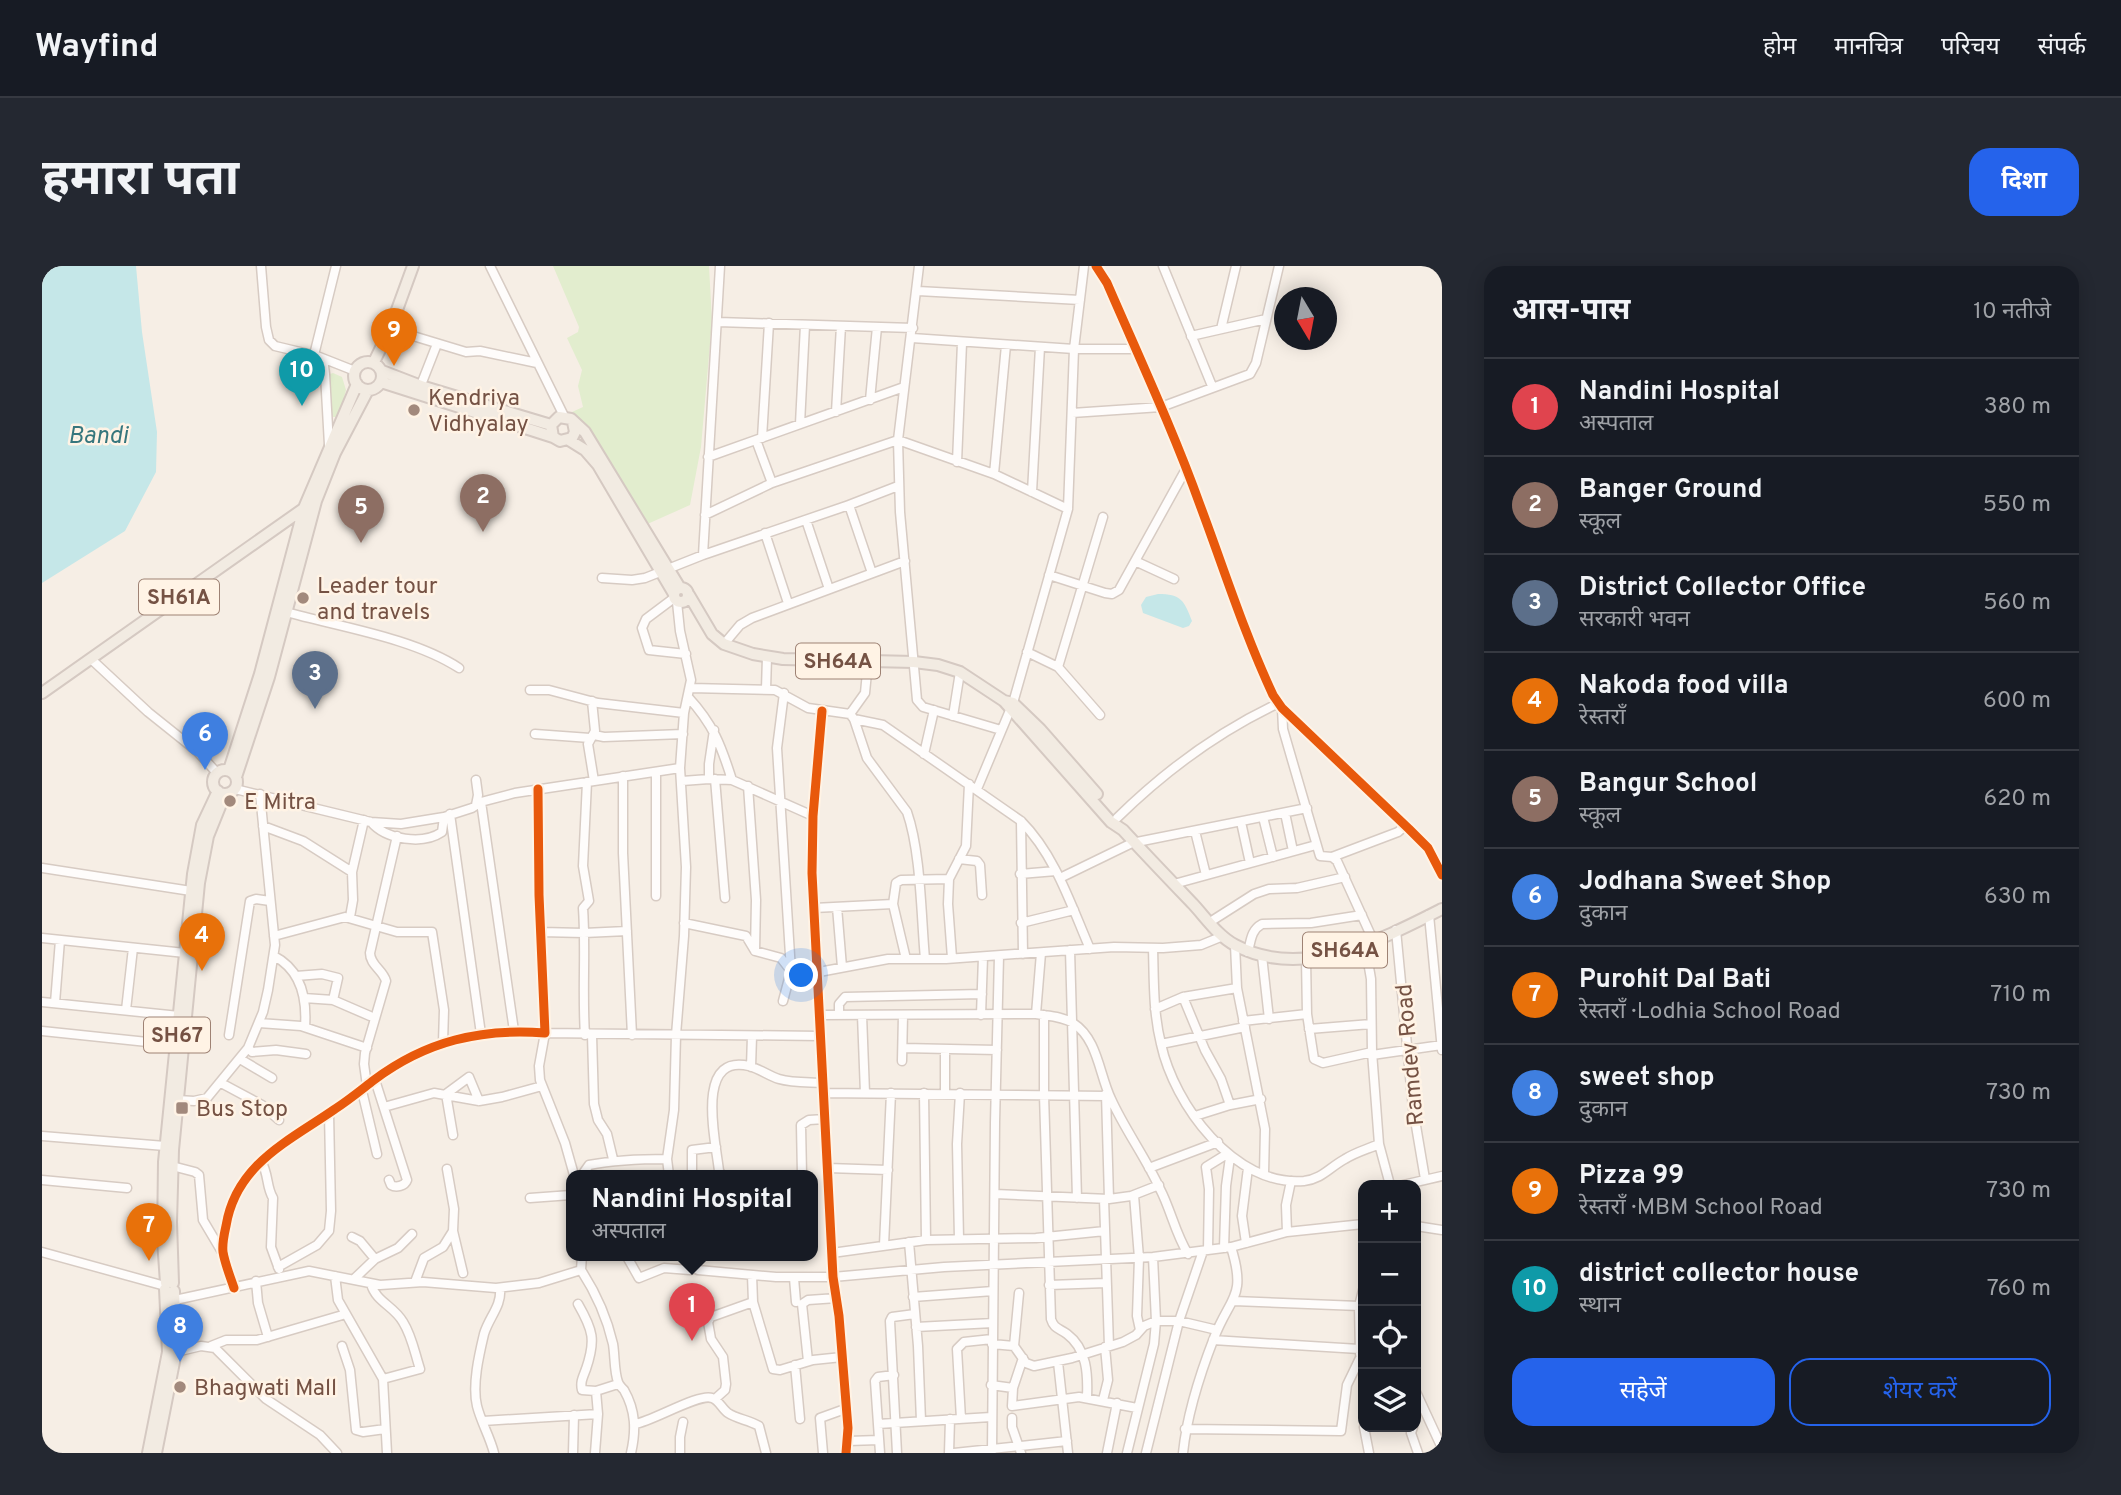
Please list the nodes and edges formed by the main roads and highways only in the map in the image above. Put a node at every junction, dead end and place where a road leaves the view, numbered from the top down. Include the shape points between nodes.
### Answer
1 (413, 266) edge
2 (379, 372) junction
3 (357, 384) junction
4 (368, 390) junction
5 (568, 419) junction
6 (552, 431) junction
7 (569, 440) junction
8 (316, 501) junction
9 (304, 508) junction
10 (664, 570) junction
11 (42, 693) edge
12 (1009, 704) junction
13 (227, 782) junction
14 (1123, 830) junction
15 (1442, 901) edge
16 (1442, 909) edge
17 (1370, 940) junction
18 (1244, 948) junction
19 (170, 1289) junction
20 (153, 1449) edge

1 - 2 main road
2 - 3 main road via 363,363 355,371
2 - 4 main road via 376,388
2 - 6 main road
3 - 4 main road
3 - 9 main road, SH67
4 - 8 main road, SH67
5 - 6 main road via 556,418
5 - 7 main road via 575,432
5 - 10 main road via 588,436
6 - 7 main road via 560,441
7 - 10 main road via 598,465
8 - 9 main road, SH61A
8 - 13 main road, SH67 via 254,726
9 - 11 main road, SH61A
9 - 13 main road, SH67
10 - 12 main road, SH64A via 678,595 724,644 767,657 938,665 960,672
12 - 14 main road, SH64A via 1111,822
12 - 14 main road, SH64A via 1067,759 1118,818
13 - 19 main road, SH67 via 208,836 199,883 172,1166
13 - 19 main road, SH67 via 206,813 191,891 165,1146 163,1190
14 - 18 main road, SH64A via 1223,936
15 - 17 main road, SH64A
16 - 17 main road, SH64A
17 - 18 main road, SH64A via 1300,954
17 - 18 main road, SH64A via 1306,959 1262,957
19 - 20 main road, SH67 via 168,1352
19 - 20 main road, SH67 via 176,1352

